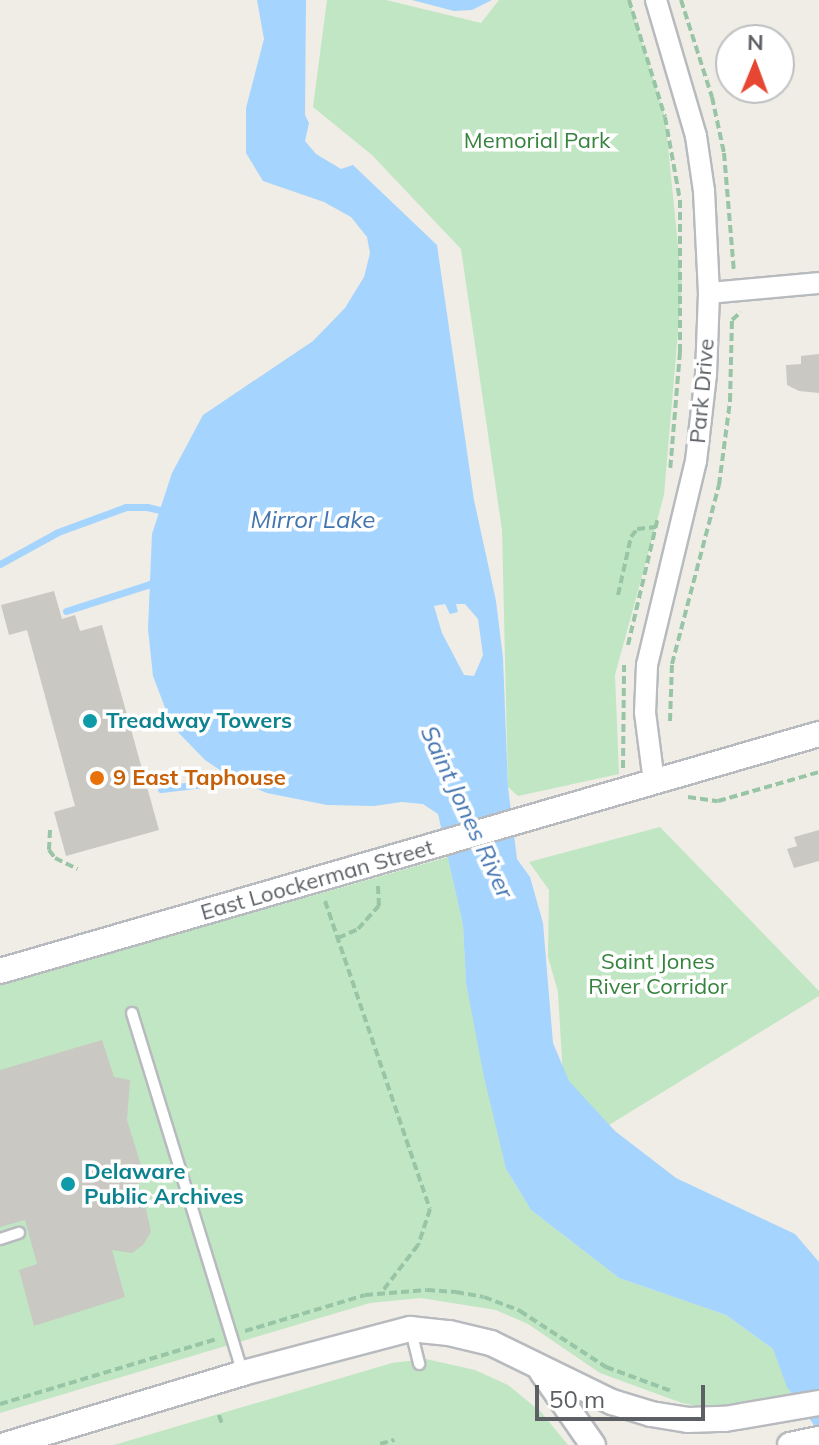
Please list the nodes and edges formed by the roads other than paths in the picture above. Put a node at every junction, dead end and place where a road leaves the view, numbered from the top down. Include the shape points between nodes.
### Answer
1 (656, 0) edge
2 (819, 283) edge
3 (709, 293) junction
4 (819, 734) edge
5 (654, 782) junction
6 (0, 971) edge
7 (132, 1013) dead end
8 (19, 1233) dead end
9 (0, 1239) edge
10 (410, 1329) junction
11 (419, 1364) dead end
12 (539, 1368) junction
13 (243, 1373) junction
14 (819, 1403) edge
15 (5, 1445) edge
16 (593, 1445) edge

1 - 3 street, Park Drive via 696,136
2 - 3 street
3 - 5 street, Park Drive via 696,461 647,665 645,713
4 - 5 street, East Loockerman Street
5 - 6 street, East Loockerman Street
7 - 13 lane
8 - 9 lane
10 - 11 lane
10 - 12 street via 491,1343
10 - 13 street
12 - 14 street via 612,1402 688,1420
12 - 16 street
13 - 15 street

